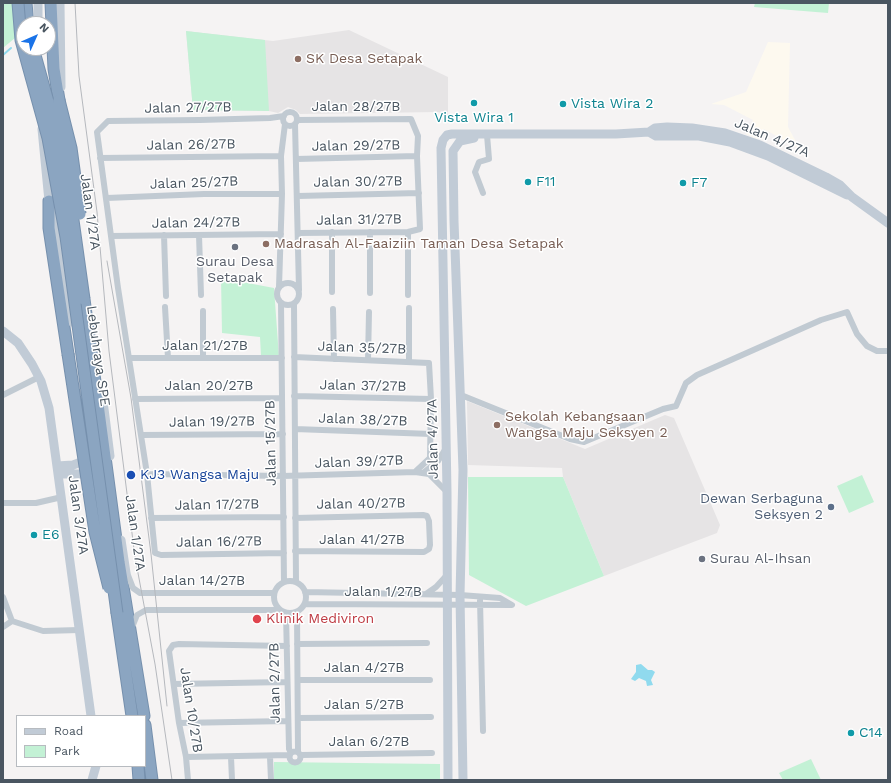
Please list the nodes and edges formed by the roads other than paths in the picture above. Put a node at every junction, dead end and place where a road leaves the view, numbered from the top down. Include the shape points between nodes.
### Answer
1 (18, 3) edge
2 (26, 3) edge
3 (38, 3) edge
4 (51, 3) edge
5 (60, 3) edge
6 (27, 16) edge
7 (38, 16) edge
8 (35, 56) edge
9 (38, 56) edge
10 (284, 120) junction
11 (297, 120) junction
12 (485, 135) junction
13 (282, 156) junction
14 (417, 156) junction
15 (100, 158) junction
16 (296, 159) junction
17 (419, 193) junction
18 (483, 193) dead end
19 (282, 194) junction
20 (298, 196) junction
21 (107, 198) junction
22 (49, 201) junction
23 (888, 223) edge
24 (332, 232) junction
25 (370, 232) junction
26 (408, 232) junction
27 (298, 233) junction
28 (281, 234) junction
29 (164, 235) junction
30 (199, 235) junction
31 (112, 236) junction
32 (279, 287) junction
33 (299, 290) junction
34 (332, 292) dead end
35 (370, 293) dead end
36 (201, 295) dead end
37 (408, 295) dead end
38 (166, 296) dead end
39 (84, 299) junction
40 (281, 303) junction
41 (294, 304) junction
42 (457, 305) junction
43 (444, 306) junction
44 (165, 307) dead end
45 (409, 308) dead end
46 (333, 309) dead end
47 (202, 311) dead end
48 (369, 312) dead end
49 (3, 332) edge
50 (888, 351) edge
51 (294, 357) junction
52 (128, 358) junction
53 (168, 358) junction
54 (203, 358) junction
55 (282, 358) junction
56 (334, 359) junction
57 (368, 360) junction
58 (409, 362) junction
59 (40, 377) junction
60 (3, 395) edge
61 (461, 395) junction
62 (294, 396) junction
63 (282, 398) junction
64 (135, 399) junction
65 (431, 399) junction
66 (295, 429) junction
67 (283, 434) junction
68 (431, 434) junction
69 (141, 435) junction
70 (90, 446) junction
71 (447, 447) junction
72 (58, 470) junction
73 (415, 472) junction
74 (423, 473) junction
75 (147, 474) junction
76 (283, 476) junction
77 (295, 476) junction
78 (95, 485) junction
79 (448, 492) junction
80 (62, 497) junction
81 (3, 503) edge
82 (284, 517) junction
83 (151, 518) junction
84 (295, 518) junction
85 (429, 549) joint
86 (296, 552) junction
87 (284, 553) junction
88 (125, 565) junction
89 (447, 574) junction
90 (284, 582) junction
91 (296, 582) junction
92 (304, 592) junction
93 (274, 593) junction
94 (424, 595) junction
95 (480, 596) junction
96 (3, 597) edge
97 (461, 599) junction
98 (305, 604) junction
99 (445, 604) junction
100 (480, 604) junction
101 (279, 610) junction
102 (297, 612) junction
103 (117, 613) junction
104 (286, 613) junction
105 (12, 621) junction
106 (134, 625) junction
107 (3, 627) edge
108 (79, 630) junction
109 (427, 643) dead end
110 (297, 644) junction
111 (287, 646) junction
112 (298, 680) junction
113 (430, 680) dead end
114 (287, 682) junction
115 (174, 684) junction
116 (91, 715) edge
117 (127, 715) edge
118 (132, 715) edge
119 (144, 715) edge
120 (431, 717) dead end
121 (298, 718) junction
122 (288, 721) junction
123 (179, 723) junction
124 (483, 731) dead end
125 (146, 733) edge
126 (432, 754) dead end
127 (289, 755) junction
128 (301, 755) junction
129 (186, 757) junction
130 (231, 757) junction
131 (270, 757) junction
132 (96, 767) edge
133 (134, 767) edge
134 (138, 767) edge
135 (92, 780) edge
136 (136, 780) edge
137 (139, 780) edge
138 (152, 780) edge
139 (156, 780) edge
140 (188, 780) edge
141 (232, 780) edge
142 (271, 780) edge
143 (448, 780) edge
144 (463, 780) edge

1 - 103 highway, Lebuhraya SPE, bridge via 21,40 48,138 65,230
2 - 6 highway
3 - 7 street
4 - 39 highway, bridge via 54,69 71,148 78,201
5 - 88 street, Jalan 1/27A via 61,90 66,142
8 - 39 highway, Lebuhraya SPE, bridge via 59,141 72,206
9 - 22 street via 41,120
10 - 11 street via 290,126
10 - 11 street via 290,112
10 - 13 street
10 - 15 street, Jalan 27/27B via 270,118 108,121 97,132
11 - 14 street, Jalan 28/27B via 411,119 418,136
11 - 16 street
12 - 18 street via 489,159 479,162 475,172
12 - 23 street, Jalan 4/27A via 650,132 656,136 699,136 730,142 768,156 852,197
12 - 42 street, Jalan 4/27A via 460,141 454,151
12 - 43 street, Jalan 4/27A via 452,134 443,140 441,148
13 - 15 street, Jalan 26/27B
13 - 19 street
14 - 16 street, Jalan 29/27B
14 - 17 street
15 - 21 street
16 - 20 street
17 - 20 street, Jalan 30/27B
17 - 26 street, Jalan 31/27B via 420,229
19 - 21 street, Jalan 25/27B
19 - 28 street
20 - 27 street
21 - 31 street
22 - 70 street via 78,350
22 - 103 highway, bridge via 49,228 95,532 105,578
24 - 25 street, Jalan 31/27B
24 - 27 street, Jalan 31/27B
24 - 34 street
25 - 26 street, Jalan 31/27B
25 - 35 street
26 - 37 street
27 - 33 street
28 - 30 street, Jalan 24/27B
28 - 32 street
29 - 30 street, Jalan 24/27B
29 - 31 street, Jalan 24/27B
29 - 38 street
30 - 36 street
31 - 52 street
32 - 33 street via 290,283
32 - 40 street via 277,294
33 - 41 street via 300,296
39 - 119 highway, Lebuhraya SPE via 119,562
40 - 41 street
40 - 55 street, Jalan 15/27B
41 - 51 street, Jalan 15/27B
42 - 43 street
42 - 61 street, Jalan 4/27A
43 - 71 street, Jalan 4/27A
44 - 53 street
45 - 58 street
46 - 56 street
47 - 54 street
48 - 57 street
49 - 59 street, Jalan 3/27A via 18,343
50 - 61 street via 877,351 867,346 857,334 847,312 821,320 697,375 686,383 676,406 584,442 570,439
51 - 56 street, Jalan 35/27B
51 - 62 street, Jalan 15/27B
52 - 53 street, Jalan 21/27B
52 - 64 street
53 - 54 street, Jalan 21/27B
54 - 55 street, Jalan 21/27B
55 - 63 street, Jalan 15/27B
56 - 57 street, Jalan 35/27B
57 - 58 street, Jalan 35/27B
58 - 65 street, Jalan 35/27B via 429,363
59 - 60 street
59 - 72 street, Jalan 3/27A via 49,408
61 - 97 street, Jalan 4/27A
62 - 65 street, Jalan 37/27B
62 - 66 street, Jalan 15/27B
63 - 64 street, Jalan 20/27B
63 - 67 street, Jalan 15/27B
64 - 69 street
65 - 68 street
66 - 68 street, Jalan 38/27B
66 - 77 street, Jalan 15/27B
67 - 69 street, Jalan 19/27B
67 - 76 street, Jalan 15/27B
68 - 73 street via 430,458
69 - 75 street
70 - 72 street via 87,455 77,464
70 - 78 street
71 - 74 street, Jalan 39/27B via 438,461
71 - 79 street, Jalan 4/27A
72 - 78 street via 84,474
72 - 80 street, Jalan 3/27A
73 - 74 street, Jalan 39/27B
73 - 77 street, Jalan 39/27B
74 - 79 street, Jalan 39/27B via 429,474
75 - 76 street, Jalan 39/27B
75 - 83 street
76 - 77 street, Jalan 39/27B
76 - 82 street, Jalan 15/27B
77 - 84 street, Jalan 15/27B
78 - 117 street
79 - 89 street, Jalan 4/27A
80 - 81 street via 36,503
80 - 108 street, Jalan 3/27A
82 - 83 street, Jalan 17/27B
82 - 87 street, Jalan 15/27B
83 - 87 street, Jalan 16/27B via 155,553 161,555
84 - 85 street, Jalan 40/27B via 427,516
84 - 86 street, Jalan 15/27B
85 - 86 street, Jalan 41/27B via 424,552
86 - 91 street, Jalan 15/27B
87 - 90 street, Jalan 15/27B
88 - 93 street, Jalan 14/27B via 133,588 140,593
88 - 106 street, Jalan 1/27A
89 - 94 street via 436,587
89 - 99 street, Jalan 4/27A
90 - 91 street
90 - 93 street
91 - 92 street
92 - 94 street, Jalan 1/27B
92 - 98 street
93 - 101 street via 274,603
94 - 99 street, Jalan 1/27B
95 - 97 street
95 - 100 street
95 - 100 street via 500,598 514,605
96 - 105 street
97 - 99 street, Jalan 1/27B
97 - 100 street
97 - 144 street, Jalan 4/27A
98 - 99 street, Jalan 1/27B
98 - 102 street
99 - 143 street, Jalan 4/27A
100 - 124 street
101 - 104 street
101 - 106 street, Jalan 14/27B via 146,610 137,615
102 - 104 street
102 - 110 street, Jalan 2/27B
103 - 118 highway, Lebuhraya SPE
104 - 111 street, Jalan 2/27B
105 - 107 street
105 - 108 street via 43,631
106 - 139 street, Jalan 1/27A
108 - 116 street, Jalan 3/27A
109 - 110 street
110 - 112 street, Jalan 2/27B
111 - 114 street, Jalan 2/27B
111 - 115 street, Jalan 10/27B via 173,646 169,651
112 - 113 street, Jalan 4/27B
112 - 121 street, Jalan 2/27B
114 - 115 street
114 - 122 street, Jalan 2/27B
115 - 123 street, Jalan 10/27B
120 - 121 street, Jalan 5/27B
121 - 128 street, Jalan 2/27B
122 - 123 street
122 - 127 street, Jalan 2/27B
123 - 129 street, Jalan 10/27B
125 - 138 highway
126 - 128 street, Jalan 6/27B
127 - 128 street via 295,751
127 - 128 street via 294,762
127 - 131 street
129 - 130 street
129 - 140 street, Jalan 10/27B
130 - 131 street
130 - 141 street
131 - 142 street
132 - 135 street
133 - 136 street
134 - 137 highway

